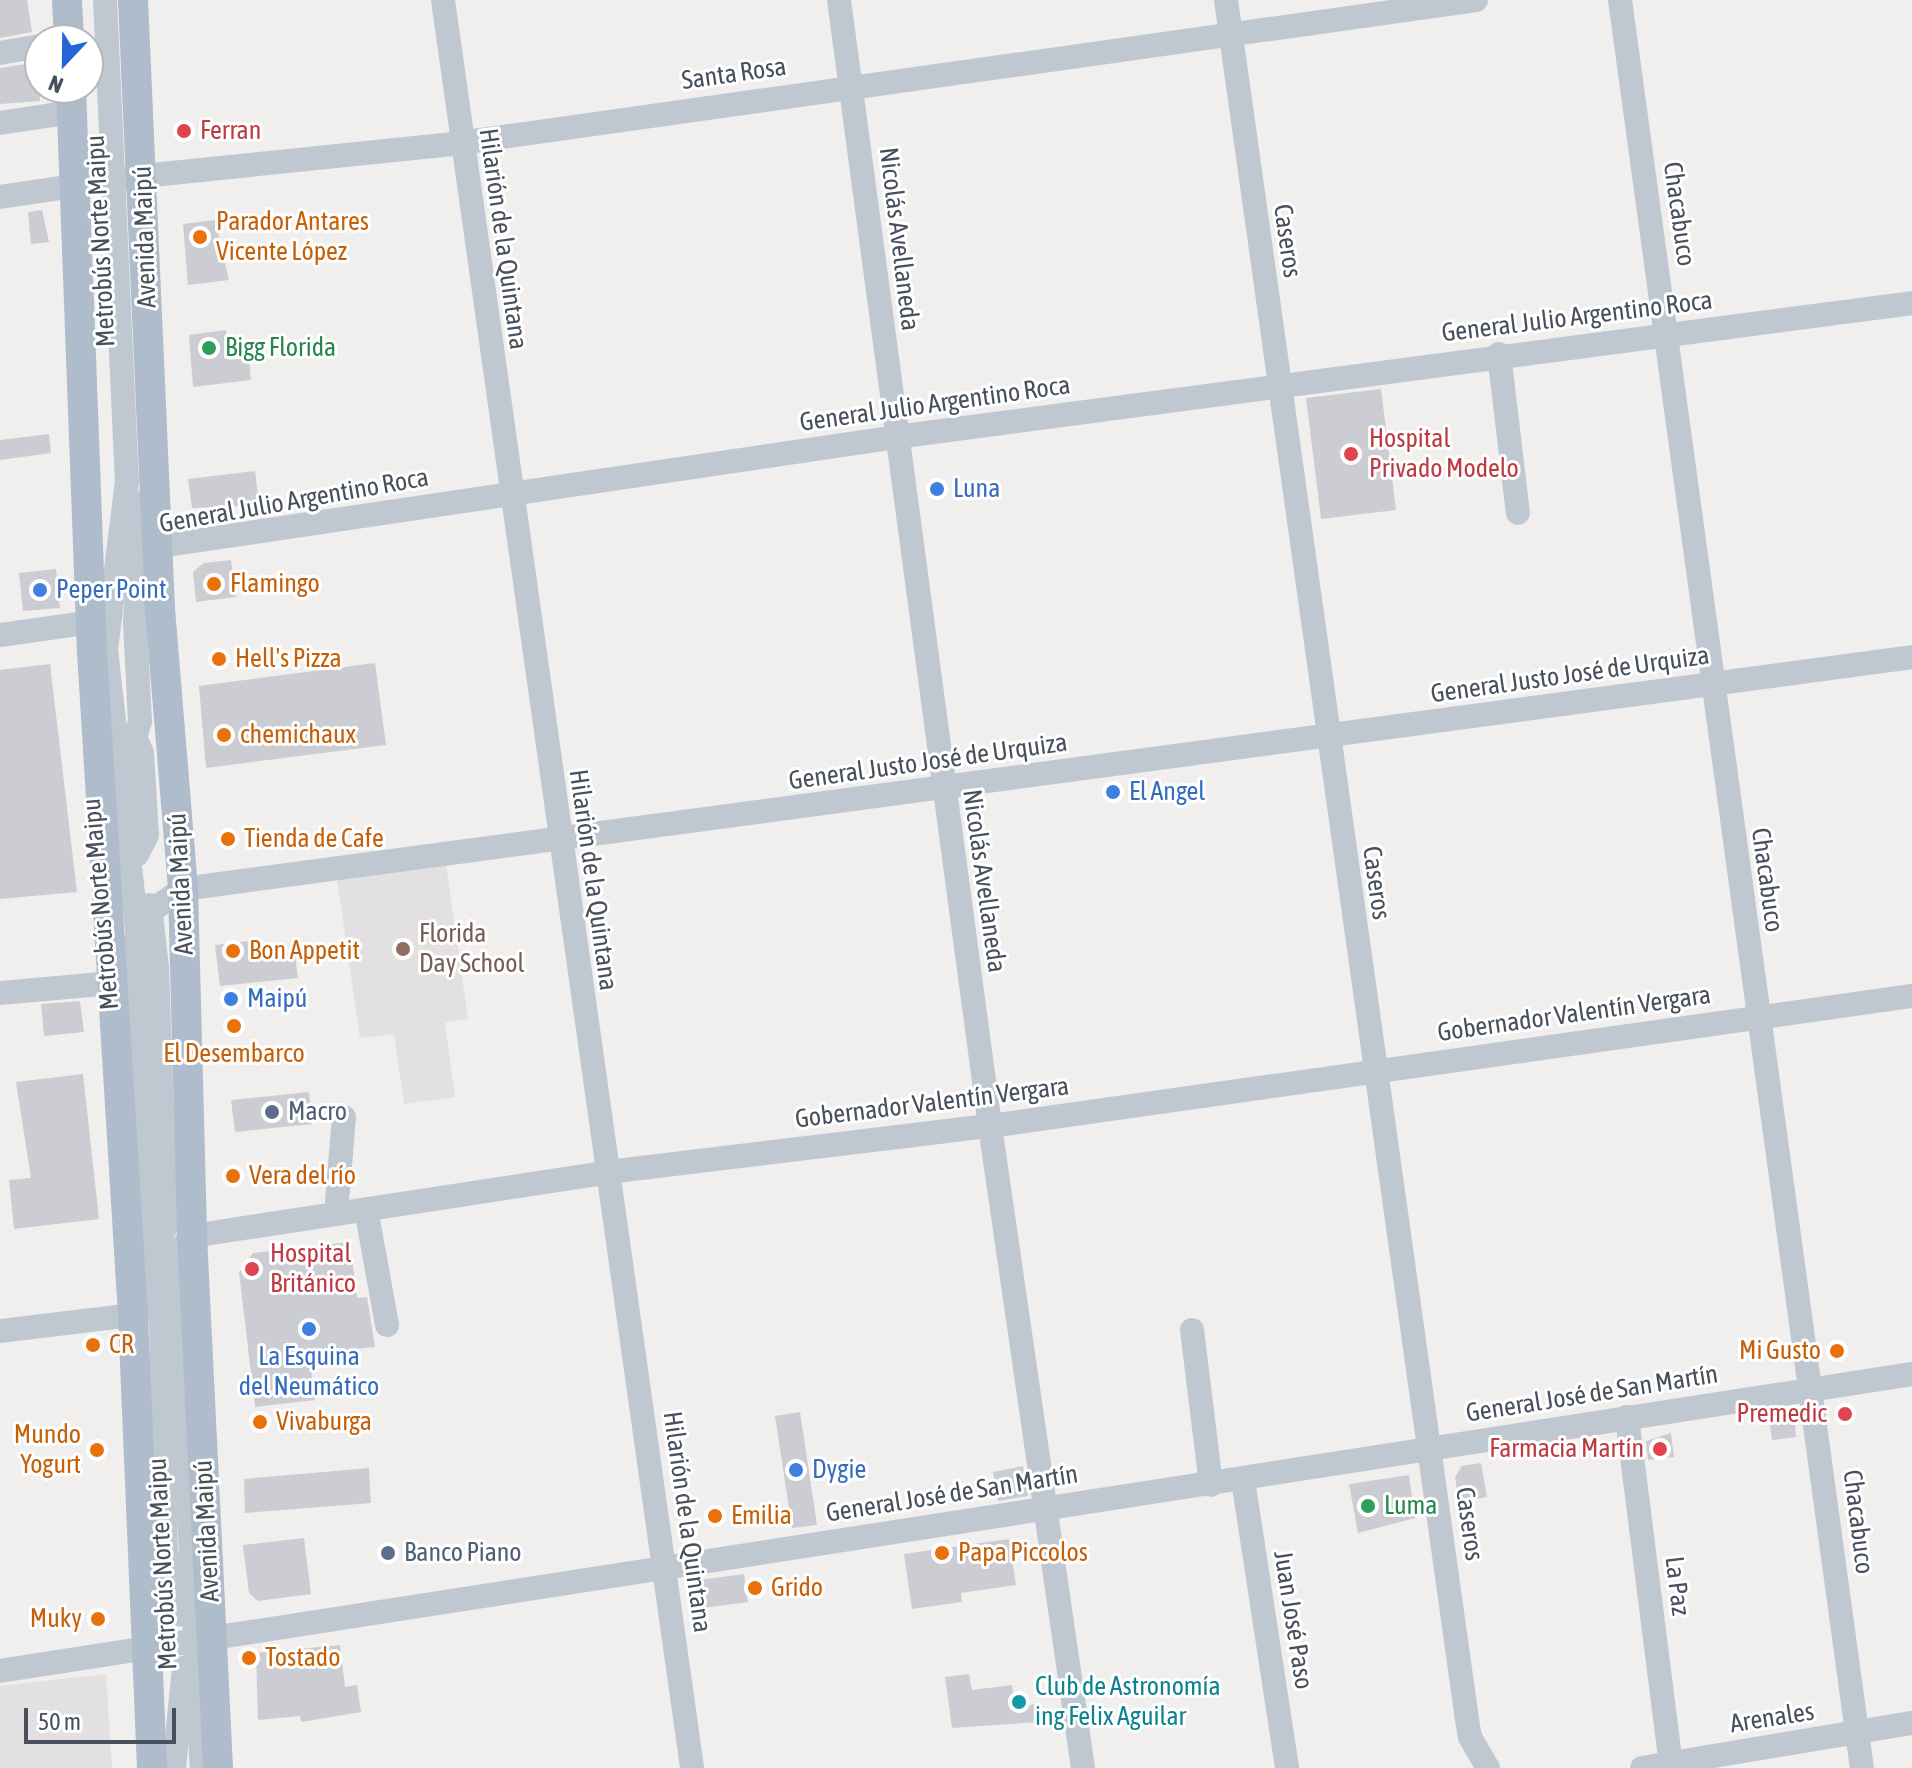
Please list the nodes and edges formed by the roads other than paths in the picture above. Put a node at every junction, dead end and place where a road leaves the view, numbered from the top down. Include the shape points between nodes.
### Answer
1 (67, 0) edge
2 (443, 0) edge
3 (839, 0) edge
4 (1226, 0) edge
5 (1476, 0) edge
6 (1620, 0) edge
7 (104, 3) edge
8 (68, 24) edge
9 (1230, 35) junction
10 (24, 49) edge
11 (0, 53) edge
12 (850, 85) junction
13 (59, 104) edge
14 (72, 104) edge
15 (0, 123) edge
16 (460, 143) junction
17 (123, 182) junction
18 (76, 186) junction
19 (0, 197) edge
20 (1912, 303) edge
21 (1668, 334) junction
22 (1499, 354) junction
23 (1279, 385) junction
24 (896, 437) junction
25 (127, 481) junction
26 (511, 494) junction
27 (1518, 513) dead end
28 (147, 550) junction
29 (110, 595) junction
30 (91, 622) junction
31 (0, 635) edge
32 (1912, 657) edge
33 (1711, 683) junction
34 (1328, 739) junction
35 (943, 788) junction
36 (558, 841) junction
37 (183, 889) junction
38 (151, 911) junction
39 (137, 931) junction
40 (113, 983) junction
41 (0, 993) edge
42 (1912, 996) edge
43 (1758, 1017) junction
44 (1373, 1069) junction
45 (344, 1117) dead end
46 (990, 1126) junction
47 (608, 1172) junction
48 (366, 1209) junction
49 (336, 1214) junction
50 (192, 1236) junction
51 (168, 1261) junction
52 (149, 1279) junction
53 (147, 1318) junction
54 (387, 1325) dead end
55 (1192, 1330) dead end
56 (0, 1331) edge
57 (1912, 1374) edge
58 (1812, 1389) junction
59 (1627, 1417) junction
60 (1430, 1448) junction
61 (1243, 1480) junction
62 (1211, 1485) junction
63 (1047, 1507) junction
64 (666, 1566) junction
65 (147, 1647) junction
66 (193, 1648) junction
67 (0, 1671) edge
68 (1912, 1723) edge
69 (1857, 1732) junction
70 (1671, 1763) junction
71 (152, 1768) edge
72 (174, 1768) edge
73 (189, 1768) edge
74 (202, 1768) edge
75 (218, 1768) edge
76 (692, 1768) edge
77 (1083, 1768) edge
78 (1287, 1768) edge
79 (1488, 1768) edge
80 (1642, 1768) edge
81 (1862, 1768) edge

1 - 8 main road
2 - 16 street, Hilarión de la Quintana
3 - 12 street, Nicolás Avellaneda
4 - 9 street, Caseros
5 - 9 street, Santa Rosa
6 - 21 street, Chacabuco
7 - 17 main road, Avenida Maipú
7 - 17 street, Metrobús Norte Maipu via 109,142
9 - 12 street, Santa Rosa
9 - 23 street, Caseros
10 - 11 street
12 - 16 street, Santa Rosa
12 - 24 street, Nicolás Avellaneda
13 - 15 street
14 - 18 main road
16 - 17 street, Santa Rosa
16 - 26 street, Hilarión de la Quintana
17 - 18 street, Santa Rosa
17 - 25 street, Metrobús Norte Maipu via 114,434
17 - 28 main road, Avenida Maipú
18 - 19 street, Santa Rosa
18 - 30 main road
20 - 21 street, General Julio Argentino Roca
21 - 22 street, General Julio Argentino Roca
21 - 33 street, Chacabuco
22 - 23 street, General Julio Argentino Roca
22 - 27 street
23 - 24 street, General Julio Argentino Roca
23 - 34 street, Caseros
24 - 26 street, General Julio Argentino Roca
24 - 35 street, Nicolás Avellaneda
25 - 28 street via 131,518
25 - 29 street, Metrobús Norte Maipu
26 - 28 street, General Julio Argentino Roca
26 - 36 street, Hilarión de la Quintana
28 - 29 street, General Julio Argentino Roca
28 - 37 main road, Avenida Maipú via 160,609
28 - 38 street, Metrobús Norte Maipu via 124,659 147,835 137,855
29 - 30 street, General Julio Argentino Roca
29 - 39 street, Metrobús Norte Maipu via 106,649
30 - 31 street
30 - 40 main road
32 - 33 street, General Justo José de Urquiza
33 - 34 street, General Justo José de Urquiza
33 - 43 street, Chacabuco
34 - 35 street, General Justo José de Urquiza
34 - 44 street, Caseros
35 - 36 street, General Justo José de Urquiza
35 - 46 street, Nicolás Avellaneda
36 - 37 street, General Justo José de Urquiza
36 - 47 street, Hilarión de la Quintana
37 - 38 street, General Justo José de Urquiza
37 - 50 main road, Avenida Maipú
38 - 39 street, General Justo José de Urquiza
38 - 51 street, Metrobús Norte Maipu
39 - 40 street, General Justo José de Urquiza
39 - 52 street, Metrobús Norte Maipu
40 - 41 street
40 - 53 main road
42 - 43 street, Gobernador Valentín Vergara
43 - 44 street, Gobernador Valentín Vergara
43 - 58 street, Chacabuco
44 - 46 street, Gobernador Valentín Vergara
44 - 60 street, Caseros
45 - 49 street
46 - 47 street, Gobernador Valentín Vergara
46 - 63 street, Nicolás Avellaneda
47 - 48 street, Gobernador Valentín Vergara
47 - 64 street, Hilarión de la Quintana
48 - 49 street, Gobernador Valentín Vergara
48 - 54 street
49 - 50 street, Gobernador Valentín Vergara
50 - 51 street
50 - 66 main road, Avenida Maipú
51 - 52 street
51 - 66 street, Metrobús Norte Maipu via 179,1320
52 - 53 street
53 - 56 street
53 - 65 main road
53 - 66 street, Metrobús Norte Maipu via 168,1455 180,1614
55 - 62 street
57 - 58 street, General José de San Martín
58 - 59 street, General José de San Martín
58 - 69 street, Chacabuco
59 - 60 street, General José de San Martín
59 - 70 street, La Paz
60 - 61 street, General José de San Martín
60 - 79 street, Caseros via 1470,1737
61 - 62 street, General José de San Martín
61 - 78 street, Juan José Paso
62 - 63 street, General José de San Martín
63 - 64 street, General José de San Martín
63 - 77 street, Nicolás Avellaneda
64 - 66 street, General José de San Martín
64 - 76 street, Hilarión de la Quintana
65 - 66 street, General José de San Martín
65 - 67 street, General José de San Martín
65 - 71 main road
66 - 72 street, Metrobús Norte Maipu
66 - 73 street, Metrobús Norte Maipu
66 - 74 street, Metrobús Norte Maipu
66 - 75 main road, Avenida Maipú
68 - 69 street, Arenales
69 - 70 street, Arenales
69 - 81 street, Chacabuco
70 - 80 street, Arenales

